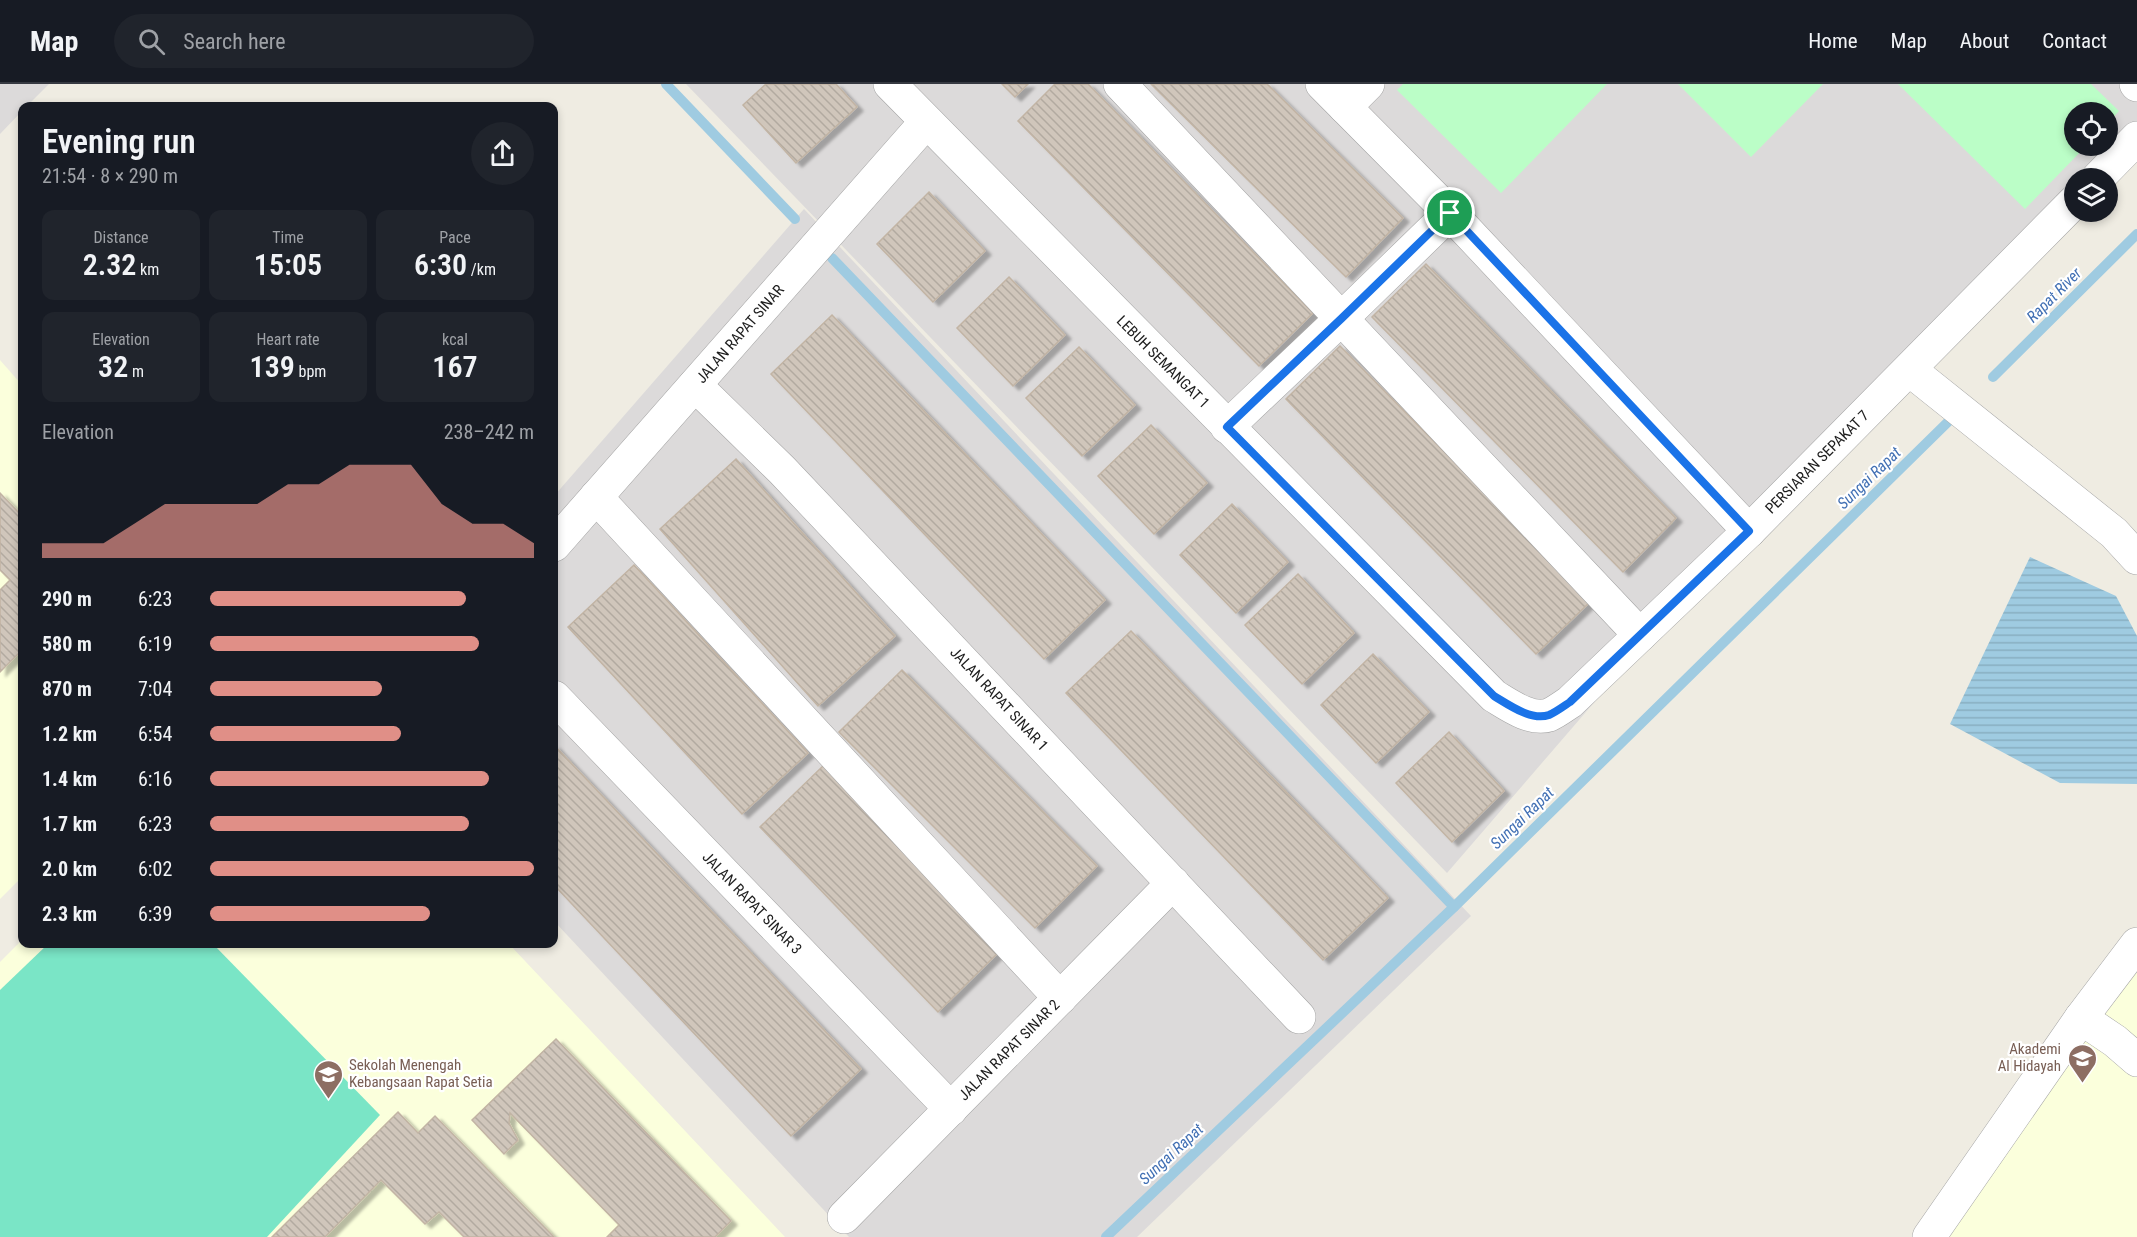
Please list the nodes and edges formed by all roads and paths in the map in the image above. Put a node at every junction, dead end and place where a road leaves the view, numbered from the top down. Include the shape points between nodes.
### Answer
1 (890, 84) edge
2 (1120, 84) edge
3 (1322, 84) edge
4 (1368, 84) edge
5 (1345, 107) junction
6 (926, 122) junction
7 (2137, 138) edge
8 (2108, 168) edge
9 (2064, 212) edge
10 (1450, 213) junction
11 (1342, 318) junction
12 (1910, 370) junction
13 (695, 385) junction
14 (1227, 427) junction
15 (596, 497) junction
16 (1749, 531) junction
17 (558, 540) edge
18 (2137, 558) edge
19 (1641, 635) junction
20 (558, 701) edge
21 (1517, 710) joint
22 (1173, 883) junction
23 (2137, 945) edge
24 (1060, 998) junction
25 (1299, 1017) dead end
26 (2081, 1018) junction
27 (2137, 1060) edge
28 (951, 1108) junction
29 (844, 1217) dead end
30 (1929, 1237) edge

1 - 6 street, LEBUH SEMANGAT 1
2 - 11 street
3 - 5 street
4 - 5 street
5 - 10 street
6 - 13 street, JALAN RAPAT SINAR
6 - 14 street, LEBUH SEMANGAT 1
7 - 8 street
9 - 12 street, PERSIARAN SEPAKAT 7
10 - 11 street
10 - 16 street
11 - 14 street
11 - 19 street
12 - 16 street, PERSIARAN SEPAKAT 7
12 - 18 street via 2114,533
13 - 15 street, JALAN RAPAT SINAR
13 - 22 street, JALAN RAPAT SINAR 1 via 782,470
14 - 21 street, LEBUH SEMANGAT 1 via 1494,696
15 - 17 street, JALAN RAPAT SINAR
15 - 24 street
16 - 19 street, PERSIARAN SEPAKAT 7
19 - 21 street, PERSIARAN SEPAKAT 7 via 1570,702 1548,715
20 - 28 street, JALAN RAPAT SINAR 3
22 - 24 street, JALAN RAPAT SINAR 2
22 - 25 street, JALAN RAPAT SINAR 1
23 - 26 street
24 - 28 street, JALAN RAPAT SINAR 2
26 - 27 street
26 - 30 street
28 - 29 street, JALAN RAPAT SINAR 2

